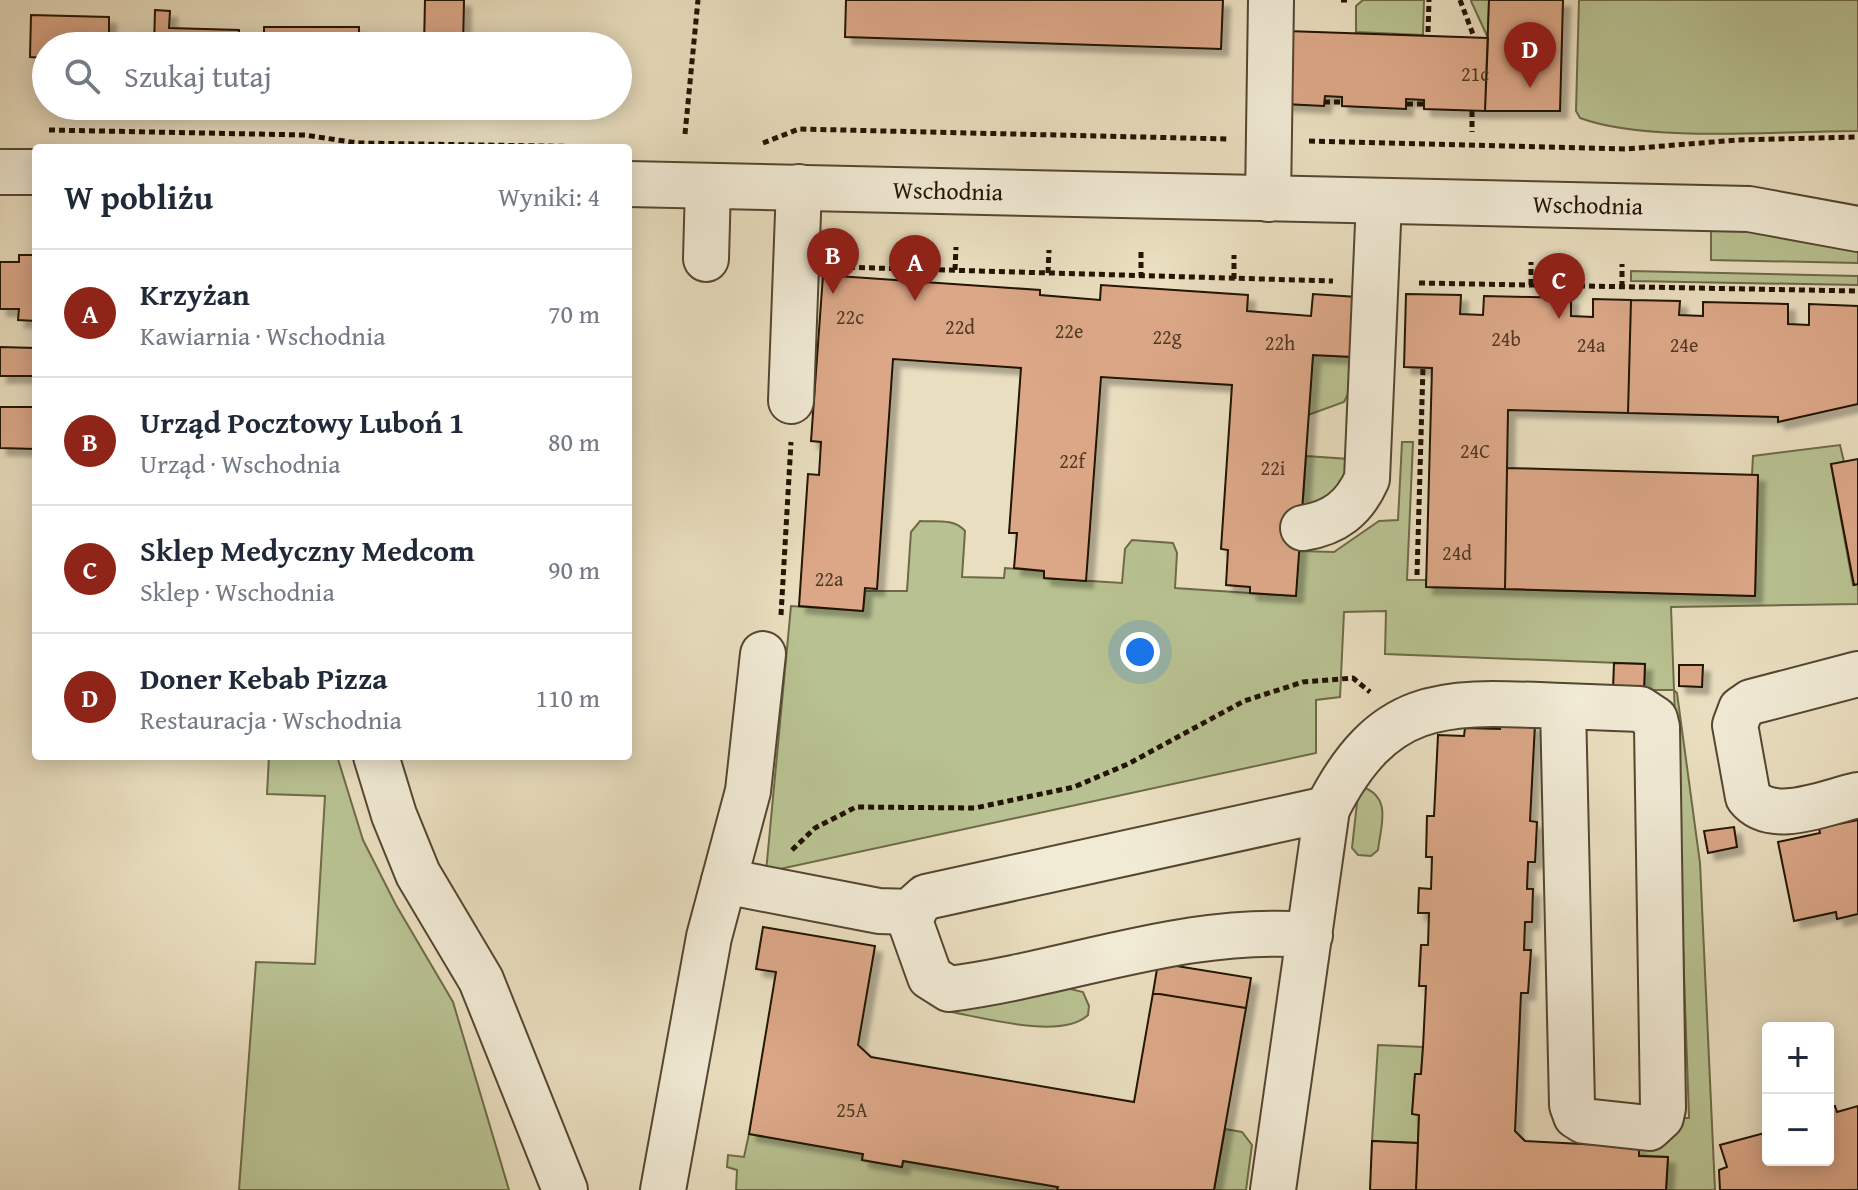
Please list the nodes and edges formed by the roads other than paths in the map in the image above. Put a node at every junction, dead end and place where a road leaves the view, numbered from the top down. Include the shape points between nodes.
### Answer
1 (1271, 0) edge
2 (632, 167) edge
3 (0, 172) edge
4 (32, 172) edge
5 (708, 186) junction
6 (799, 187) junction
7 (1858, 198) edge
8 (1268, 199) junction
9 (1379, 201) junction
10 (1749, 209) junction
11 (1858, 229) edge
12 (706, 259) dead end
13 (791, 420) road end
14 (1303, 528) dead end
15 (763, 654) dead end
16 (1858, 674) edge
17 (1563, 706) junction
18 (377, 760) edge
19 (1858, 795) edge
20 (1327, 809) junction
21 (724, 881) junction
22 (912, 912) junction
23 (1310, 935) junction
24 (565, 1190) edge
25 (663, 1190) edge
26 (1273, 1190) edge

1 - 8 street
2 - 5 street, Wschodnia
3 - 4 street
5 - 6 street, Wschodnia
5 - 12 street
6 - 8 street, Wschodnia
6 - 13 street
7 - 10 street, Wschodnia
8 - 9 street, Wschodnia
9 - 10 street, Wschodnia
9 - 14 street via 1367,479 1338,517
10 - 11 street, Wschodnia
15 - 21 street via 748,791
16 - 19 street via 1751,702 1741,709 1735,725 1748,797 1755,806 1777,812
17 - 17 street via 1572,1105 1584,1121 1649,1128 1663,1108 1657,727 1655,719 1640,709
17 - 20 street via 1464,703 1428,709 1396,724 1361,753
18 - 24 street via 418,874 481,980
20 - 22 street via 926,897
20 - 23 street
21 - 22 street via 879,911
21 - 25 street
22 - 23 street via 911,929 930,977 949,989 1198,937 1261,931
23 - 26 street

